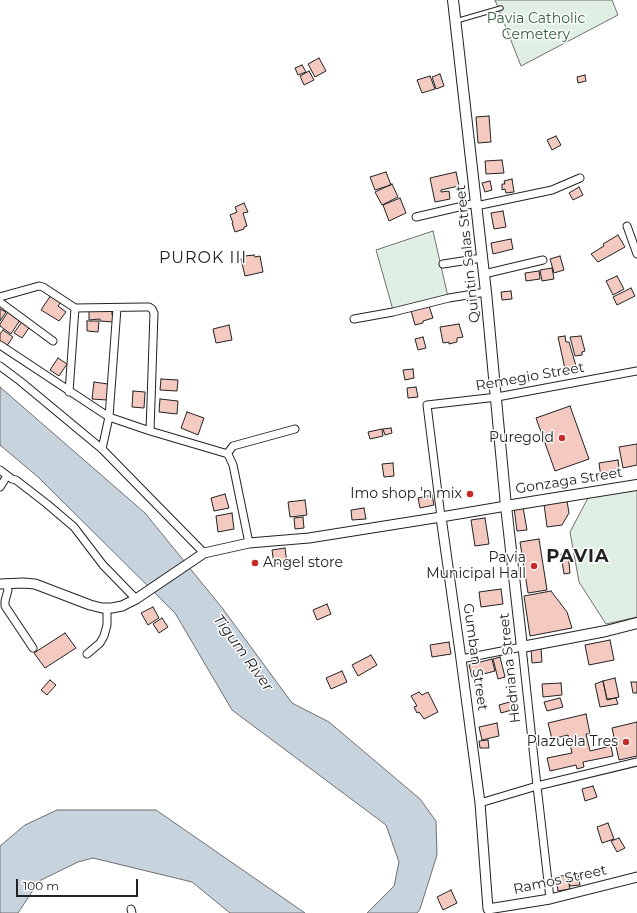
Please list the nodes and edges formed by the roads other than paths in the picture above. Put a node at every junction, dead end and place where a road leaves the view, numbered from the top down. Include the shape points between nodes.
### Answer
1 (453, 0) edge
2 (501, 8) dead end
3 (455, 21) junction
4 (580, 178) dead end
5 (476, 205) junction
6 (416, 217) dead end
7 (628, 226) dead end
8 (637, 254) edge
9 (482, 258) junction
10 (543, 260) dead end
11 (443, 264) dead end
12 (484, 274) junction
13 (486, 292) junction
14 (0, 297) edge
15 (0, 302) edge
16 (75, 308) junction
17 (117, 308) junction
18 (354, 319) dead end
19 (53, 341) dead end
20 (0, 345) edge
21 (0, 366) edge
22 (637, 371) edge
23 (69, 392) junction
24 (497, 397) junction
25 (427, 404) joint
26 (109, 417) junction
27 (295, 429) dead end
28 (150, 431) junction
29 (102, 449) junction
30 (227, 454) junction
31 (0, 470) edge
32 (7, 476) junction
33 (637, 485) edge
34 (0, 486) edge
35 (506, 506) junction
36 (441, 517) junction
37 (249, 543) junction
38 (201, 554) junction
39 (3, 584) edge
40 (139, 597) junction
41 (107, 608) junction
42 (637, 623) edge
43 (522, 647) junction
44 (33, 648) dead end
45 (88, 654) dead end
46 (462, 659) junction
47 (637, 762) edge
48 (537, 786) junction
49 (480, 803) junction
50 (637, 877) edge
51 (550, 900) junction
52 (489, 911) edge

1 - 3 main road, Quintin Salas Street
2 - 3 lane
3 - 5 main road, Quintin Salas Street
4 - 5 street via 552,190
5 - 6 street
5 - 9 main road, Quintin Salas Street
7 - 8 street
9 - 11 street
9 - 12 main road, Quintin Salas Street
10 - 12 street
12 - 13 main road, Quintin Salas Street
13 - 18 street
13 - 24 main road, Quintin Salas Street
14 - 16 street via 39,286
15 - 19 street
16 - 17 street
16 - 23 street
17 - 26 street
17 - 28 street via 149,307 154,313
20 - 23 street
21 - 29 street
22 - 24 street, Remegio Street
23 - 26 street
24 - 25 street, Remegio Street
24 - 35 main road, Quintin Salas Street
25 - 36 street, Gumban Street
26 - 28 street
26 - 29 street
27 - 30 street via 233,446
28 - 30 street
29 - 38 street
30 - 37 street via 233,465
31 - 32 street
32 - 34 street
32 - 40 street via 41,499 74,527 103,565
33 - 35 main road, Gonzaga Street
35 - 36 street
35 - 43 main road, Hedriana Street
36 - 37 street via 309,538
36 - 46 street, Gumban Street
37 - 38 street
38 - 40 street
39 - 41 street via 35,584 90,605
39 - 44 street via 8,590 5,606
40 - 41 street via 122,606
41 - 45 street via 104,636 100,644
42 - 43 main road
43 - 46 street
43 - 48 street, Hedriana Street
46 - 49 street, Gumban Street
47 - 48 street
48 - 49 street
48 - 51 street, Hedriana Street
49 - 52 street, Gumban Street
50 - 51 street, Ramos Street
51 - 52 street, Ramos Street

